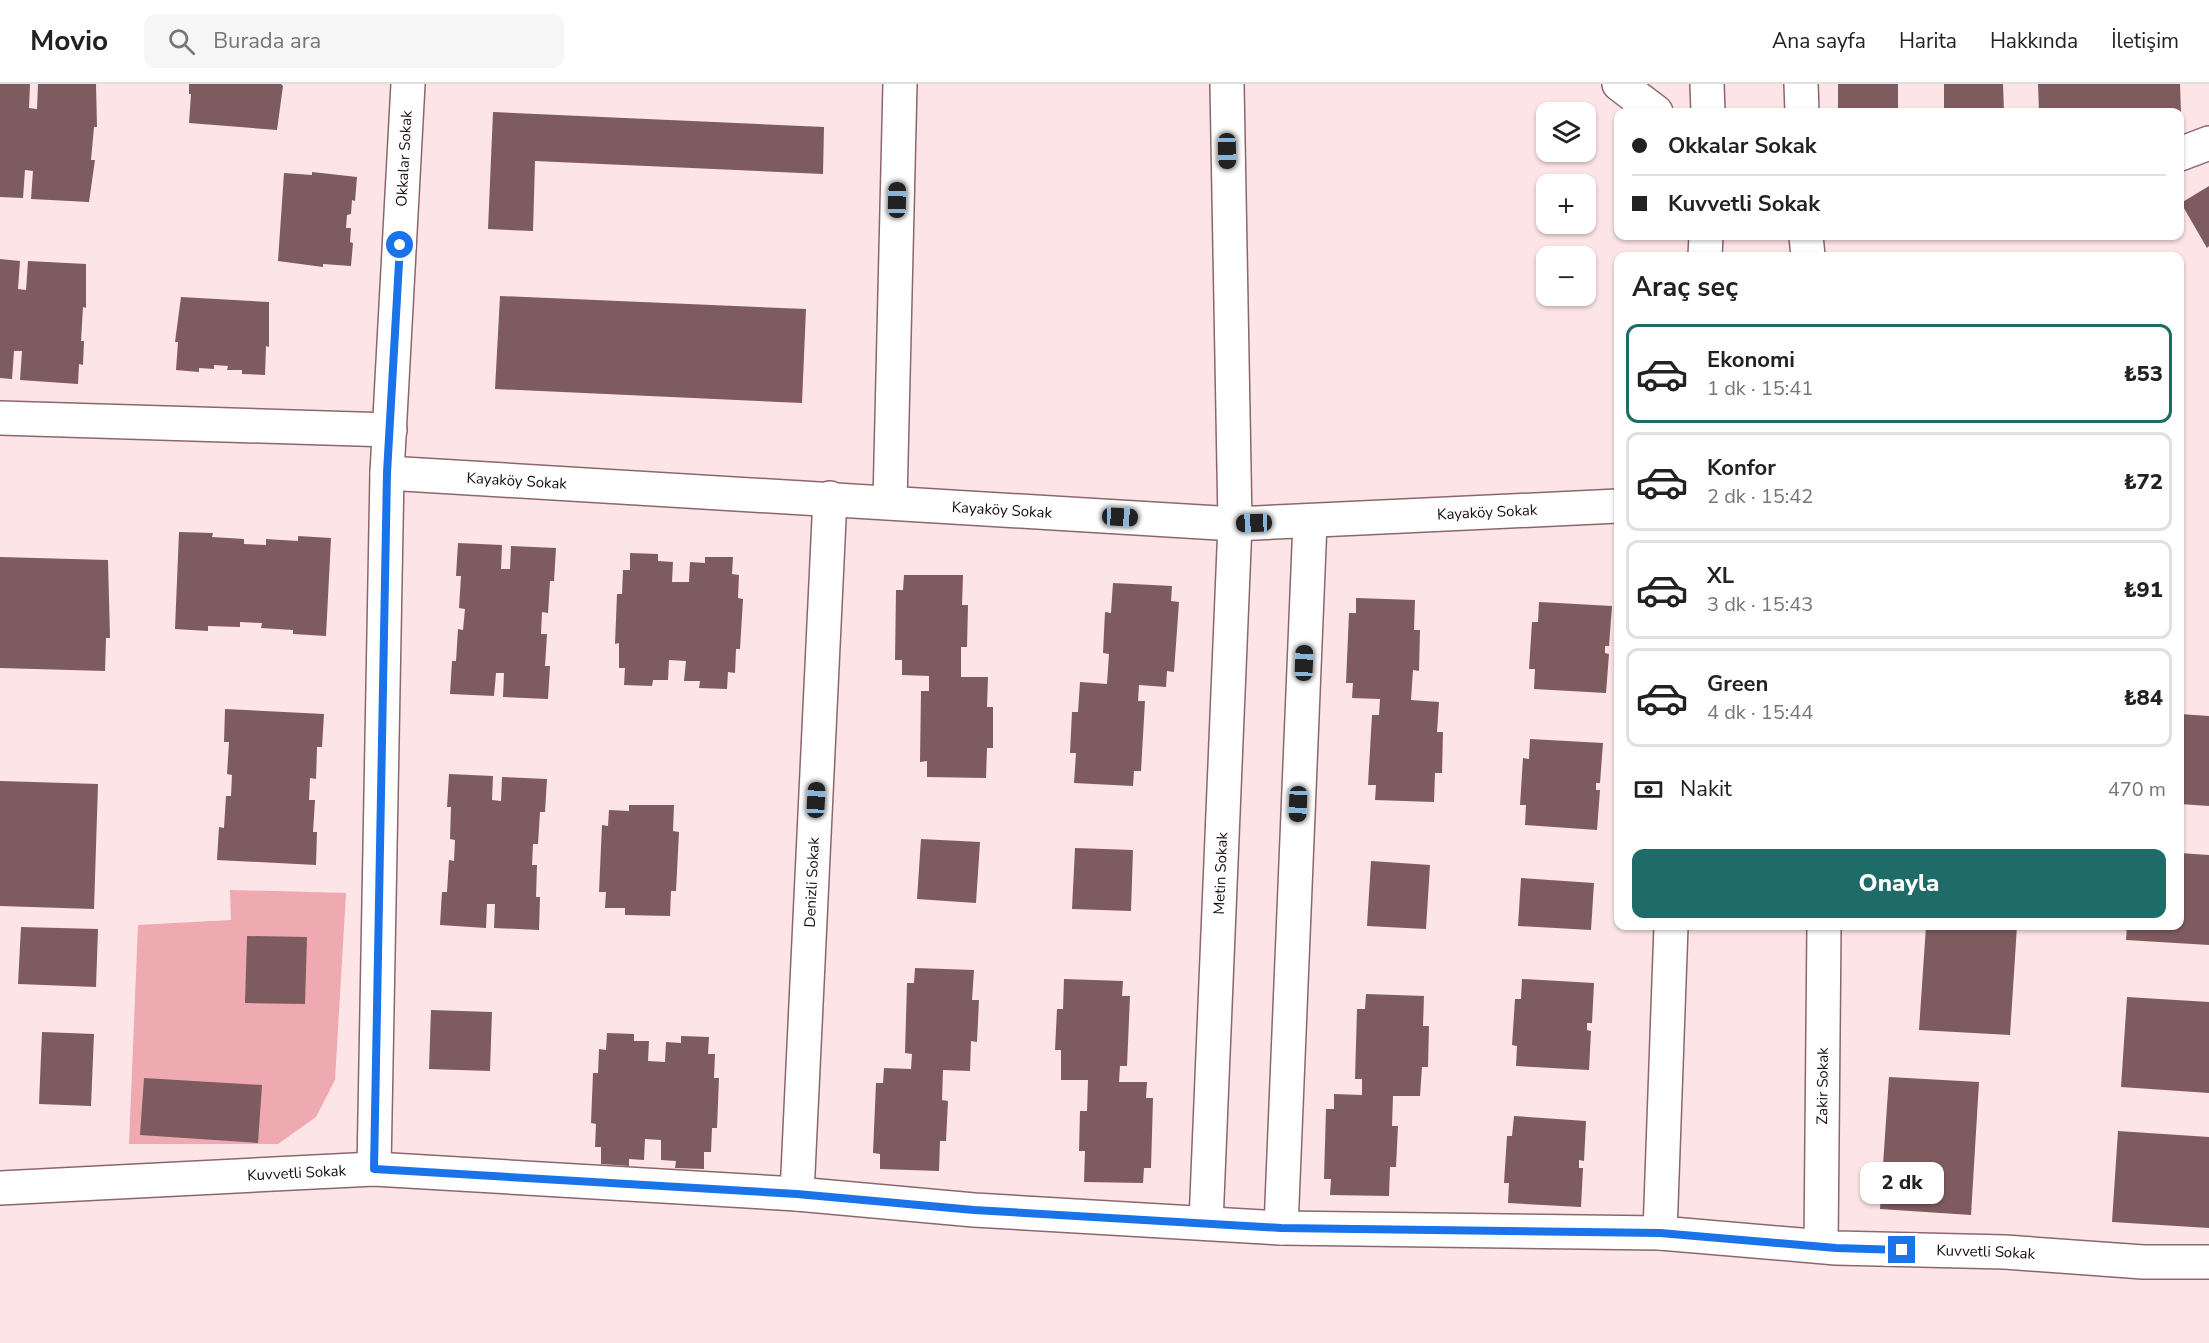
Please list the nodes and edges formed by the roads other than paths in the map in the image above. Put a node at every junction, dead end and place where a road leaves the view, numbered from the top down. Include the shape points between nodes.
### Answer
1 (408, 84) edge
2 (900, 84) edge
3 (1227, 84) edge
4 (1619, 84) edge
5 (1707, 84) edge
6 (1801, 84) edge
7 (1651, 108) edge
8 (1708, 108) edge
9 (1802, 108) edge
10 (2209, 143) edge
11 (2184, 152) edge
12 (0, 418) edge
13 (390, 429) junction
14 (387, 473) junction
15 (830, 498) junction
16 (890, 502) junction
17 (1614, 506) edge
18 (1310, 522) junction
19 (1235, 524) junction
20 (1671, 930) edge
21 (1824, 930) edge
22 (374, 1169) junction
23 (0, 1188) edge
24 (797, 1194) junction
25 (1206, 1223) junction
26 (1281, 1228) junction
27 (1660, 1233) junction
28 (1821, 1246) junction
29 (2209, 1262) edge

1 - 13 street, Okkalar Sokak
2 - 16 street
3 - 19 street, Metin Sokak
4 - 7 street
5 - 8 street
6 - 9 street
10 - 11 street
12 - 13 street
13 - 14 street, Okkalar Sokak
14 - 15 street, Kayaköy Sokak
14 - 22 street, Okkalar Sokak
15 - 16 street, Kayaköy Sokak
15 - 24 street, Denizli Sokak
16 - 19 street, Kayaköy Sokak
17 - 18 street, Kayaköy Sokak
18 - 19 street, Kayaköy Sokak
18 - 26 street
19 - 25 street, Metin Sokak
20 - 27 street
21 - 28 street, Zakir Sokak
22 - 23 street, Kuvvetli Sokak
22 - 24 street, Kuvvetli Sokak
24 - 25 street, Kuvvetli Sokak via 974,1210
25 - 26 street, Kuvvetli Sokak
26 - 27 street, Kuvvetli Sokak
27 - 28 street, Kuvvetli Sokak
28 - 29 street, Kuvvetli Sokak

